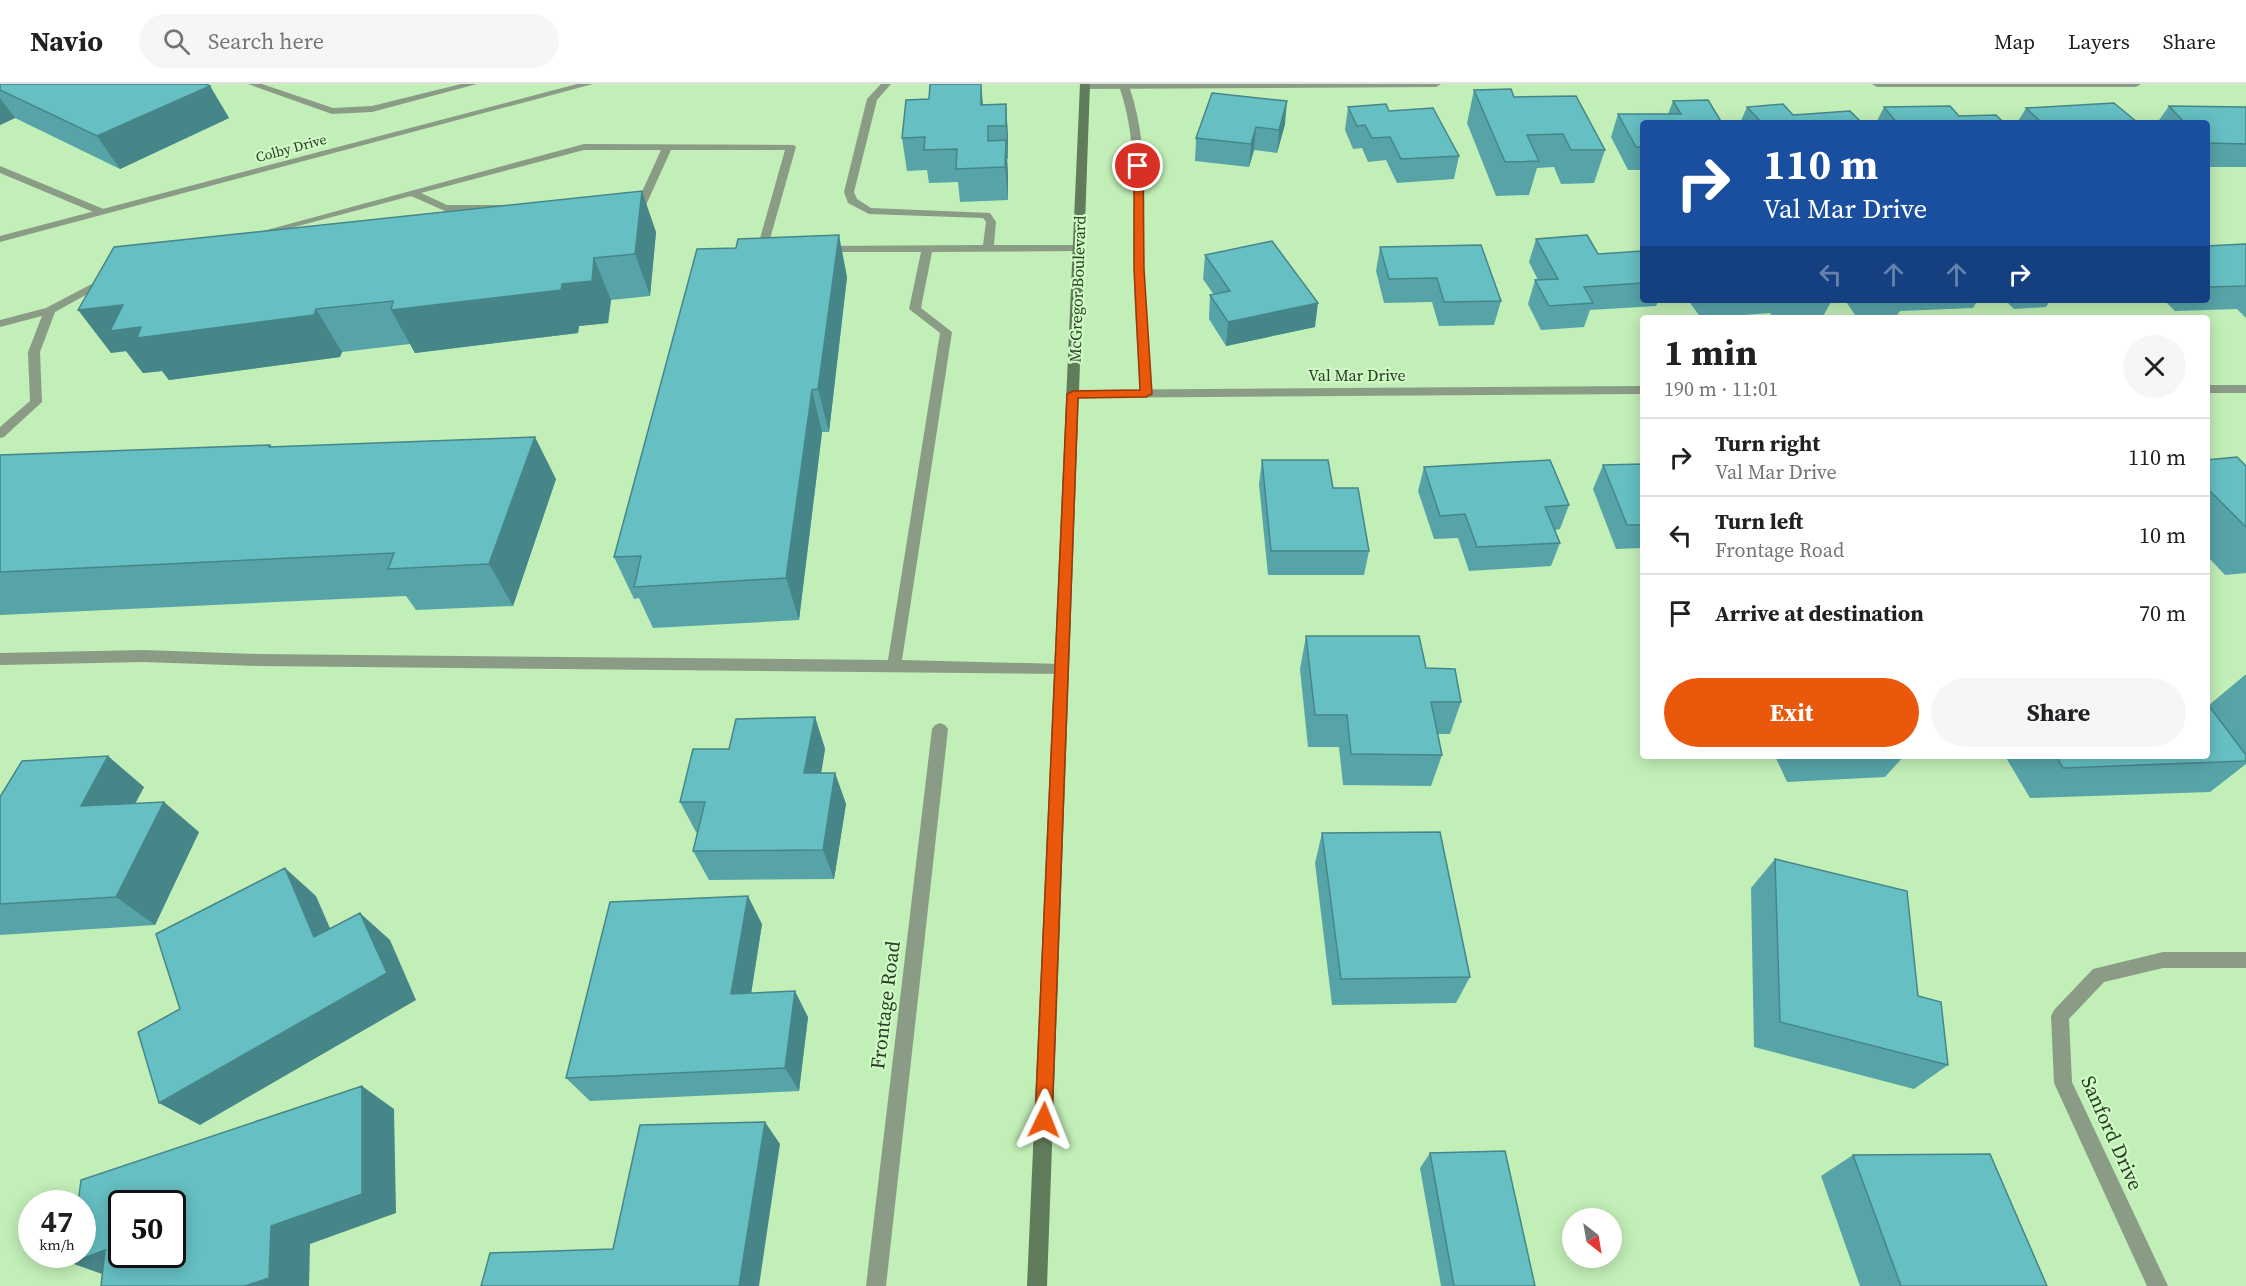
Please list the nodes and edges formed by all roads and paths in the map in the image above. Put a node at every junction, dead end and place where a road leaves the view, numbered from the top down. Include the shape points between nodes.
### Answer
1 (253, 84) edge
2 (472, 84) edge
3 (588, 84) edge
4 (886, 84) edge
5 (1436, 84) edge
6 (1877, 84) edge
7 (2061, 84) edge
8 (2136, 84) edge
9 (1085, 86) edge
10 (1124, 86) junction
11 (667, 147) junction
12 (0, 169) edge
13 (412, 193) junction
14 (522, 207) edge
15 (102, 212) junction
16 (634, 222) edge
17 (0, 239) edge
18 (239, 239) edge
19 (927, 248) junction
20 (988, 248) junction
21 (1078, 248) junction
22 (783, 249) edge
23 (804, 249) edge
24 (117, 274) edge
25 (50, 310) junction
26 (0, 324) edge
27 (2210, 389) edge
28 (2246, 389) edge
29 (1640, 390) edge
30 (1073, 394) junction
31 (1146, 394) junction
32 (0, 434) edge
33 (0, 659) edge
34 (894, 666) junction
35 (1062, 670) junction
36 (940, 729) dead end
37 (2246, 960) edge
38 (876, 1286) edge
39 (1037, 1286) edge
40 (2158, 1286) edge

1 - 2 street via 332,111 372,109
3 - 15 street, Colby Drive
4 - 20 street via 872,99 849,192 852,201 869,211 986,214 991,222
5 - 10 street
6 - 7 street
7 - 8 street
9 - 10 street
9 - 21 main road, McGregor Boulevard
10 - 31 street via 1133,108 1138,146
11 - 13 street via 584,147
11 - 16 street
11 - 22 street via 791,147 762,249
12 - 15 street
13 - 14 street via 445,208
13 - 18 street
15 - 17 street, Colby Drive
19 - 20 street
19 - 23 street
19 - 34 street via 915,309 946,332
20 - 21 street
21 - 30 main road, McGregor Boulevard
24 - 25 street
25 - 26 street
25 - 32 street via 34,352 36,402
27 - 28 street
29 - 31 street, Val Mar Drive
30 - 31 street, Val Mar Drive
30 - 35 main road, McGregor Boulevard
33 - 34 street via 144,656
34 - 35 street
35 - 39 main road, McGregor Boulevard
36 - 38 street, Frontage Road
37 - 40 street, Sanford Drive via 2163,960 2099,975 2060,1016 2063,1083

